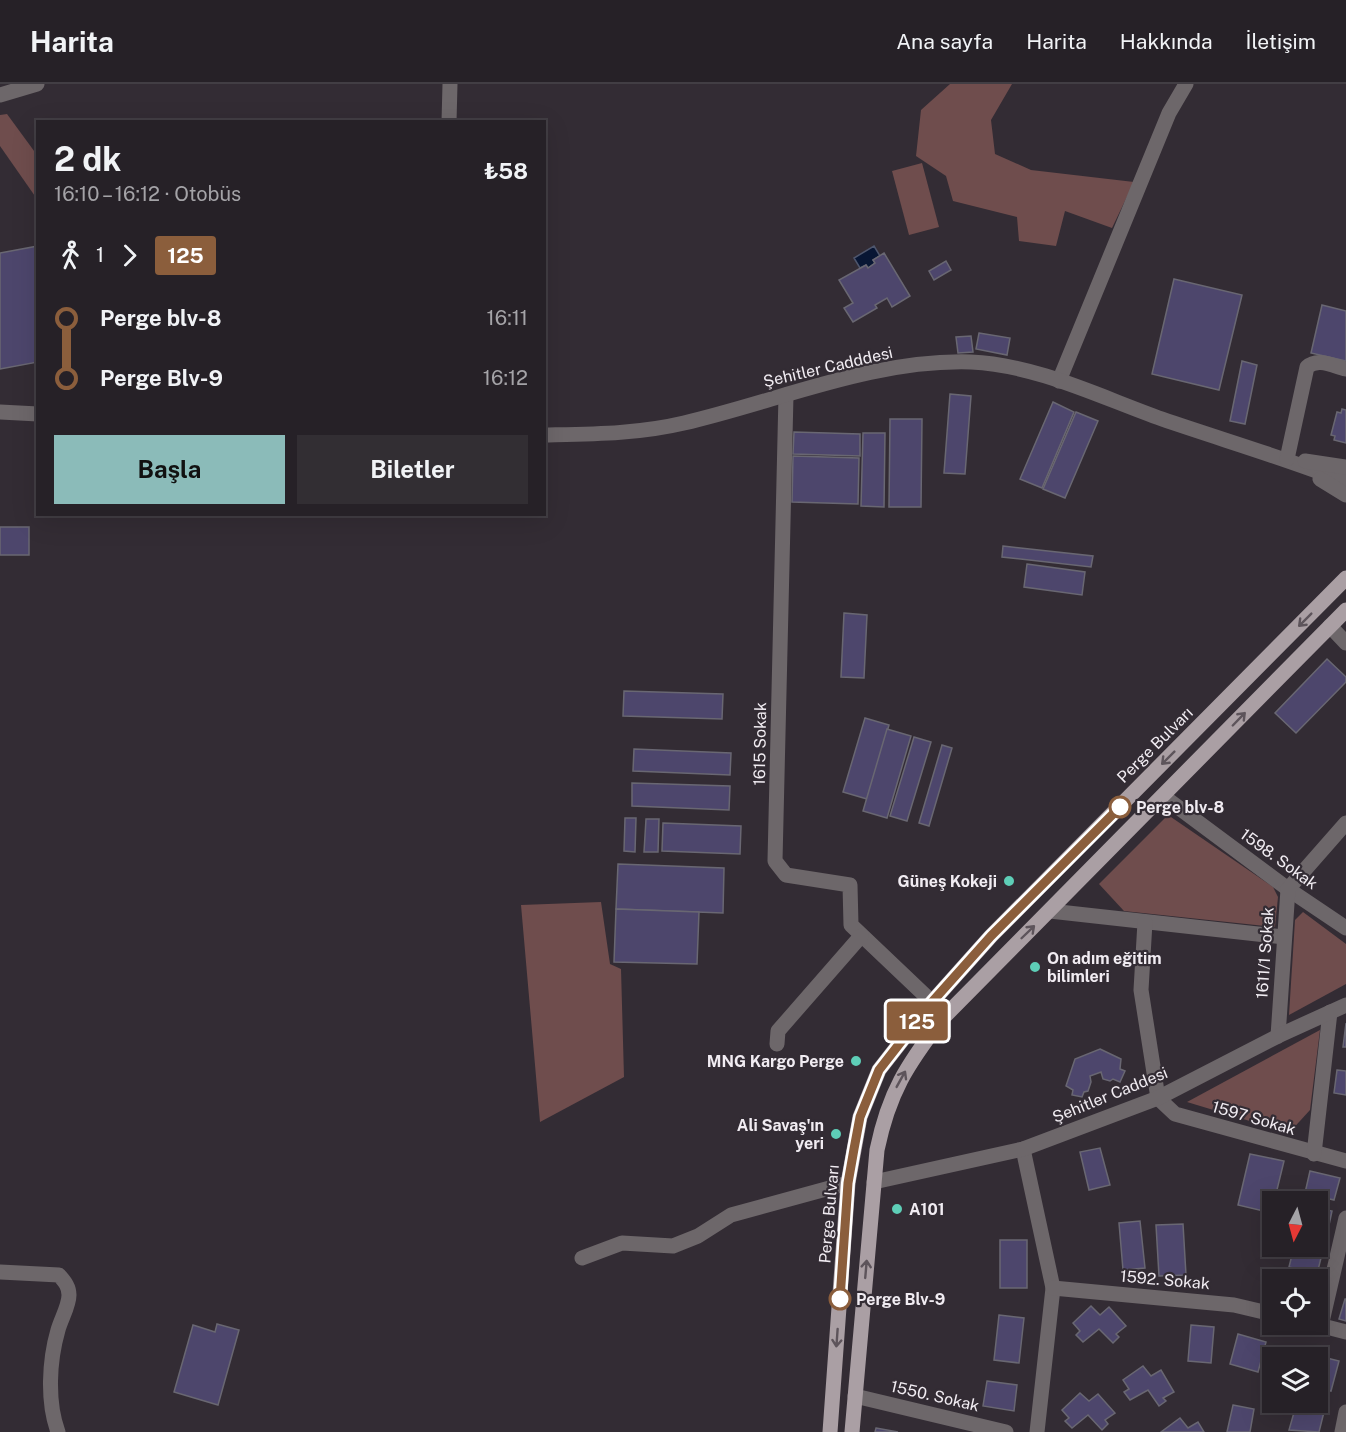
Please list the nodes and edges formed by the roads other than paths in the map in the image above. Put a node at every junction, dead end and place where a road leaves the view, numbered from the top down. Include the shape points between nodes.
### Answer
1 (37, 84) edge
2 (450, 84) edge
3 (1186, 84) edge
4 (0, 95) edge
5 (449, 120) edge
6 (1346, 369) edge
7 (1059, 381) junction
8 (786, 394) junction
9 (0, 412) edge
10 (36, 414) edge
11 (546, 435) edge
12 (1287, 459) junction
13 (1346, 467) edge
14 (1346, 482) edge
15 (1346, 495) edge
16 (1346, 578) edge
17 (1346, 610) edge
18 (1330, 626) junction
19 (1346, 643) edge
20 (1163, 796) junction
21 (1346, 823) edge
22 (1288, 889) junction
23 (1050, 911) junction
24 (1145, 922) junction
25 (1346, 928) edge
26 (861, 936) junction
27 (1284, 937) junction
28 (932, 1002) junction
29 (1346, 1005) edge
30 (1330, 1012) junction
31 (1278, 1036) junction
32 (777, 1044) dead end
33 (1158, 1098) junction
34 (1023, 1149) junction
35 (1314, 1154) junction
36 (1346, 1161) edge
37 (874, 1182) junction
38 (848, 1183) junction
39 (1346, 1218) edge
40 (582, 1258) dead end
41 (0, 1272) edge
42 (1328, 1287) edge
43 (1053, 1288) junction
44 (1262, 1312) edge
45 (1328, 1328) edge
46 (1346, 1332) edge
47 (855, 1396) junction
48 (1346, 1412) edge
49 (58, 1432) edge
50 (830, 1432) edge
51 (852, 1432) edge
52 (1006, 1432) edge
53 (1037, 1432) edge
54 (1342, 1432) edge

1 - 4 street
2 - 5 street
3 - 7 street via 1169,113
6 - 12 street via 1319,362 1307,367
7 - 8 street, Şehitler Cadddesi via 1008,366 971,362 868,373
7 - 12 street, Şehitler Cadddesi
8 - 11 street, Şehitler Cadddesi via 684,423 631,433
8 - 26 street, 1615 Sokak via 775,861 786,875 850,885 851,925
9 - 10 street
12 - 13 street
12 - 14 street
12 - 15 street
16 -> 28 main road, Perge Bulvarı via 991,936
17 - 18 main road
18 - 19 street
20 -> 18 main road
20 - 22 street, 1598. Sokak
20 - 23 main road
21 - 22 street, 1611/1 Sokak
22 - 25 street, 1598. Sokak
22 - 27 street, 1611/1 Sokak
23 - 24 street
37 -> 23 main road via 883,1121 896,1086 912,1059 942,1019
24 - 27 street
24 - 33 street via 1142,990
26 - 28 street, 1615 Sokak
26 - 32 street via 778,1031
27 - 31 street, 1611/1 Sokak
28 - 38 main road, Perge Bulvarı via 879,1070 860,1117
29 - 30 street, Şehitler Caddesi
30 - 31 street, Şehitler Caddesi
30 - 35 street
31 - 33 street, Şehitler Caddesi
33 - 34 street, Şehitler Caddesi
33 - 35 street, 1597 Sokak via 1175,1114
34 - 37 street, Şehitler Caddesi
34 - 43 street
35 - 36 street, 1597 Sokak
47 -> 37 main road
38 - 40 street via 731,1215 673,1246 622,1244
38 -> 50 main road, Perge Bulvarı
39 - 42 street
41 - 49 street via 59,1275 67,1285 69,1296 52,1359 51,1389
43 - 44 street, 1592. Sokak via 1234,1305
43 - 53 street
45 - 46 street
47 - 51 main road
47 - 52 street, 1550. Sokak
48 - 54 street

